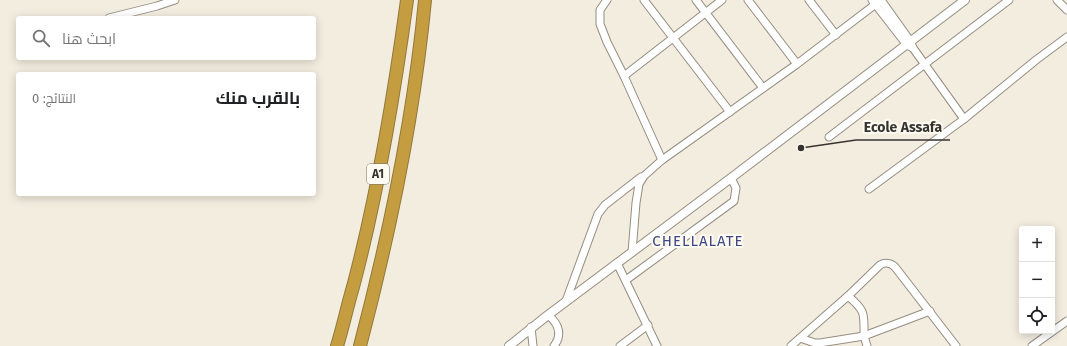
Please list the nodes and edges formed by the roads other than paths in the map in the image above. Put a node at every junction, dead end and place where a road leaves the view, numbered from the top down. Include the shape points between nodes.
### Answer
1 (175, 0) edge
2 (407, 0) edge
3 (425, 0) edge
4 (607, 0) edge
5 (644, 0) edge
6 (696, 0) edge
7 (722, 0) edge
8 (748, 0) edge
9 (809, 0) edge
10 (965, 0) edge
11 (1009, 0) edge
12 (1057, 0) edge
13 (877, 1) edge
14 (1067, 10) edge
15 (706, 12) junction
16 (117, 16) edge
17 (836, 35) junction
18 (1067, 37) edge
19 (672, 38) junction
20 (910, 45) junction
21 (797, 64) junction
22 (925, 65) junction
23 (624, 76) junction
24 (764, 88) junction
25 (730, 112) junction
26 (964, 119) junction
27 (829, 137) dead end
28 (662, 160) junction
29 (644, 176) junction
30 (731, 178) junction
31 (869, 189) dead end
32 (632, 252) junction
33 (617, 263) junction
34 (626, 280) junction
35 (848, 296) junction
36 (566, 301) junction
37 (930, 311) junction
38 (548, 315) junction
39 (1067, 321) edge
40 (648, 325) junction
41 (531, 327) junction
42 (864, 336) junction
43 (800, 338) junction
44 (556, 345) edge
45 (337, 346) edge
46 (360, 346) edge
47 (509, 346) edge
48 (533, 346) edge
49 (620, 346) edge
50 (657, 346) edge
51 (790, 346) edge
52 (867, 346) edge
53 (956, 346) edge
54 (1032, 346) edge

1 - 16 street
2 - 45 highway, A1 via 398,67 374,196 364,245
3 - 46 highway, A1 via 413,104 381,264
4 - 23 street via 600,10 600,24 606,42
5 - 19 street
6 - 15 street
7 - 15 street
8 - 21 street
9 - 17 street
10 - 20 street
11 - 22 street
12 - 14 street
13 - 17 street
13 - 20 street
15 - 19 street
15 - 24 street
17 - 21 street
18 - 26 street
19 - 23 street
19 - 25 street
20 - 22 street
20 - 30 street
21 - 24 street
22 - 26 street
22 - 27 street
23 - 28 street
24 - 25 street
25 - 28 street
26 - 31 street
28 - 29 street
29 - 32 street via 638,191
29 - 36 street via 605,205 598,214
30 - 32 street
30 - 34 street via 736,188 734,200
32 - 33 street
33 - 34 street
33 - 36 street
34 - 40 street
35 - 37 street via 880,265 886,263 895,266
35 - 42 street via 863,312
35 - 43 street
36 - 38 street
37 - 42 street
37 - 53 street
38 - 41 street
38 - 44 street via 559,330
39 - 54 street
40 - 49 street
40 - 50 street
41 - 47 street
41 - 48 street
42 - 43 street via 820,343
42 - 52 street
43 - 51 street

